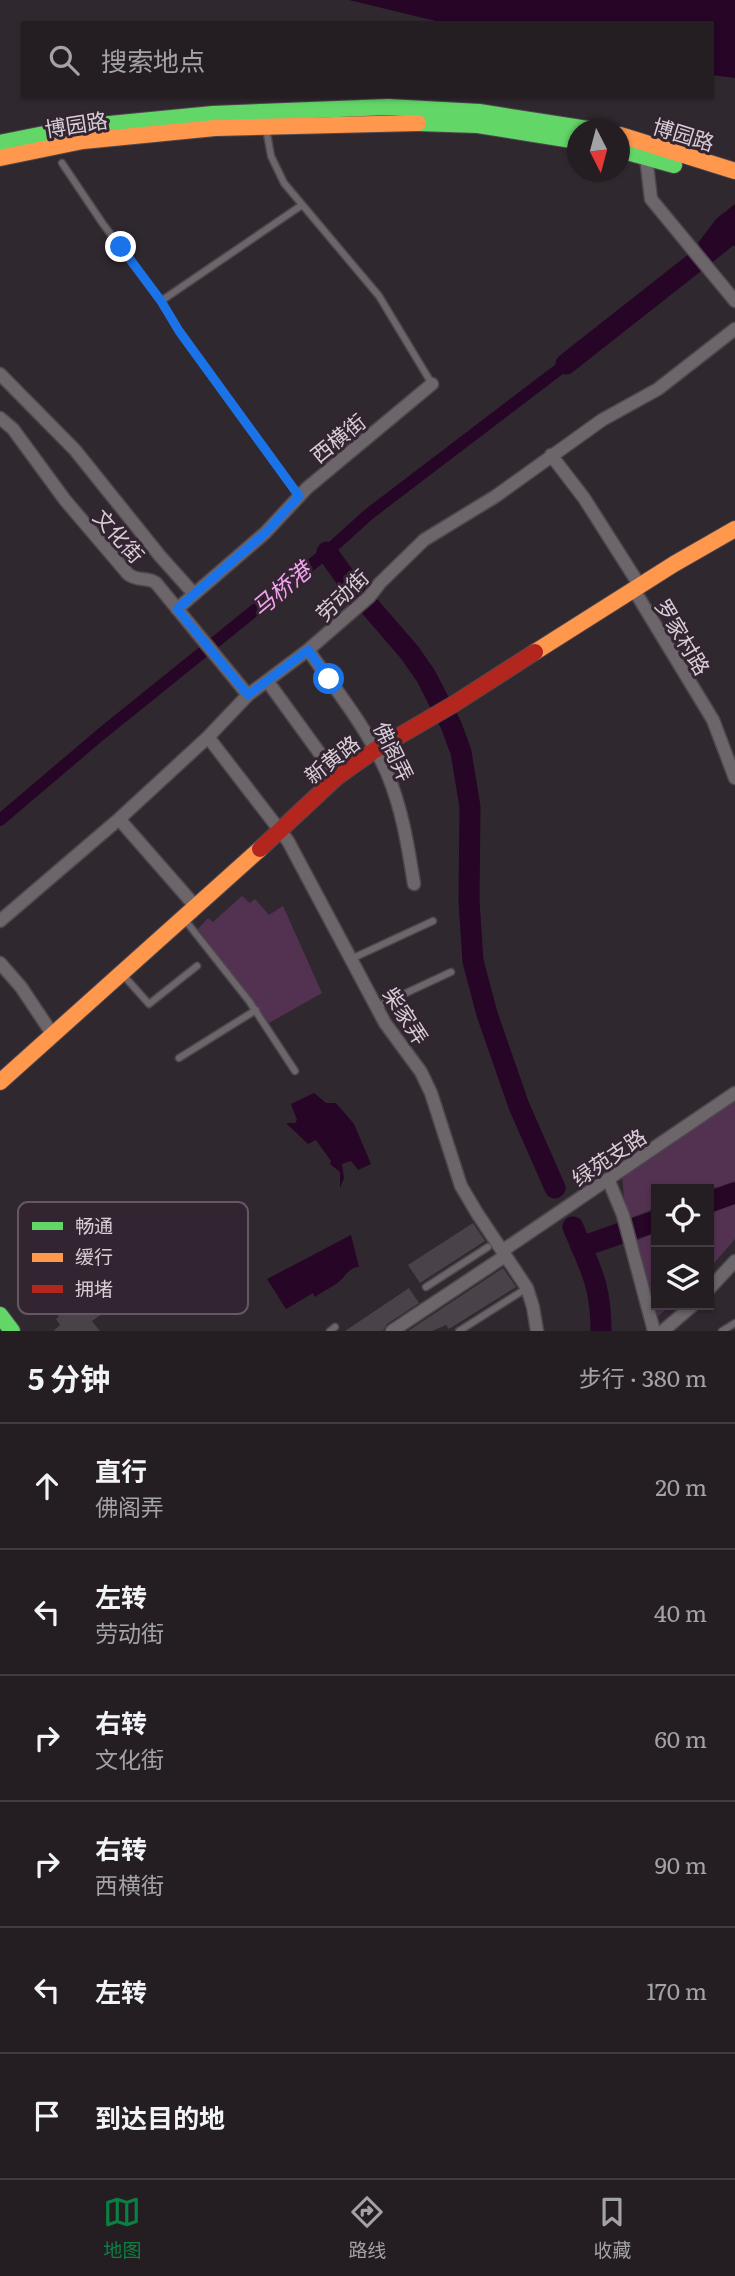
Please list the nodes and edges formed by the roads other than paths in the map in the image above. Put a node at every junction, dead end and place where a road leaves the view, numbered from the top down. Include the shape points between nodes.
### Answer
1 (266, 126) junction
2 (567, 126) edge
3 (567, 139) edge
4 (630, 139) edge
5 (0, 143) edge
6 (630, 153) edge
7 (646, 157) junction
8 (0, 158) edge
9 (62, 163) dead end
10 (734, 180) edge
11 (302, 205) junction
12 (161, 301) junction
13 (735, 301) edge
14 (735, 330) edge
15 (0, 374) edge
16 (432, 384) joint
17 (0, 418) edge
18 (551, 455) junction
19 (299, 496) junction
20 (735, 528) edge
21 (637, 588) junction
22 (194, 594) junction
23 (177, 609) junction
24 (308, 650) junction
25 (268, 682) junction
26 (248, 695) junction
27 (208, 737) junction
28 (375, 750) junction
29 (337, 776) junction
30 (735, 778) edge
31 (119, 819) junction
32 (280, 829) junction
33 (414, 884) dead end
34 (196, 907) junction
35 (184, 919) junction
36 (0, 920) edge
37 (433, 921) dead end
38 (351, 958) junction
39 (0, 963) edge
40 (197, 966) dead end
41 (451, 972) dead end
42 (122, 974) junction
43 (376, 1007) junction
44 (256, 1010) junction
45 (53, 1035) junction
46 (179, 1058) dead end
47 (295, 1071) dead end
48 (0, 1083) edge
49 (735, 1093) edge
50 (608, 1179) junction
51 (488, 1247) dead end
52 (503, 1254) junction
53 (735, 1261) edge
54 (455, 1268) junction
55 (465, 1283) junction
56 (714, 1284) edge
57 (426, 1287) dead end
58 (527, 1287) junction
59 (686, 1310) edge
60 (0, 1315) edge
61 (735, 1323) edge
62 (12, 1331) edge
63 (392, 1331) edge
64 (458, 1331) edge
65 (537, 1331) edge
66 (663, 1331) edge
67 (722, 1331) edge

1 - 3 main road, 博园路 via 388,121 478,125
1 - 8 main road, 博园路 via 83,141
1 - 11 lane via 276,169
2 - 5 main road, 博园路 via 479,112 388,107 214,114 79,127
4 - 10 main road, 博园路
6 - 7 main road, 博园路
7 - 10 main road, 博园路
7 - 13 street via 651,199
9 - 12 lane
11 - 12 lane
11 - 16 lane via 379,296
12 - 19 lane
14 - 18 street, 劳动街 via 658,389
15 - 22 street via 75,450
16 - 19 street, 西横街
17 - 23 street, 文化街 via 128,574 137,580 152,580
18 - 21 street, 罗家村路 via 584,498
18 - 24 street, 劳动街 via 424,540 365,601
19 - 22 street, 西横街 via 265,533
20 - 21 main road, 新黄路
21 - 28 main road, 新黄路
21 - 30 street, 罗家村路 via 713,720
22 - 23 street, 西横街
23 - 26 street, 文化街
24 - 25 street, 劳动街
24 - 28 street, 佛阁弄
25 - 26 street, 劳动街
25 - 29 street
26 - 27 street, 劳动街
27 - 31 street, 劳动街
27 - 32 street, 柴家弄
28 - 29 main road, 新黄路
28 - 33 street, 佛阁弄 via 400,810
29 - 32 main road, 新黄路
31 - 34 street
31 - 36 street, 劳动街
32 - 34 main road, 新黄路
32 - 38 street, 柴家弄
34 - 35 main road, 新黄路
35 - 42 main road, 新黄路
35 - 44 lane
37 - 38 lane
38 - 43 street, 柴家弄
39 - 45 street
40 - 42 lane via 149,1004
41 - 43 lane
42 - 45 main road, 新黄路
43 - 52 street, 柴家弄 via 427,1083 461,1186
44 - 46 lane
44 - 47 lane
45 - 48 main road, 新黄路
49 - 50 street, 绿苑支路
50 - 52 street, 绿苑支路
50 - 66 street
51 - 54 lane
52 - 55 street, 绿苑支路
52 - 58 street, 柴家弄
53 - 56 street
54 - 55 lane
54 - 57 lane
55 - 63 street, 绿苑支路
58 - 64 lane
58 - 65 street, 柴家弄
59 - 66 street
60 - 62 main road
61 - 67 lane

